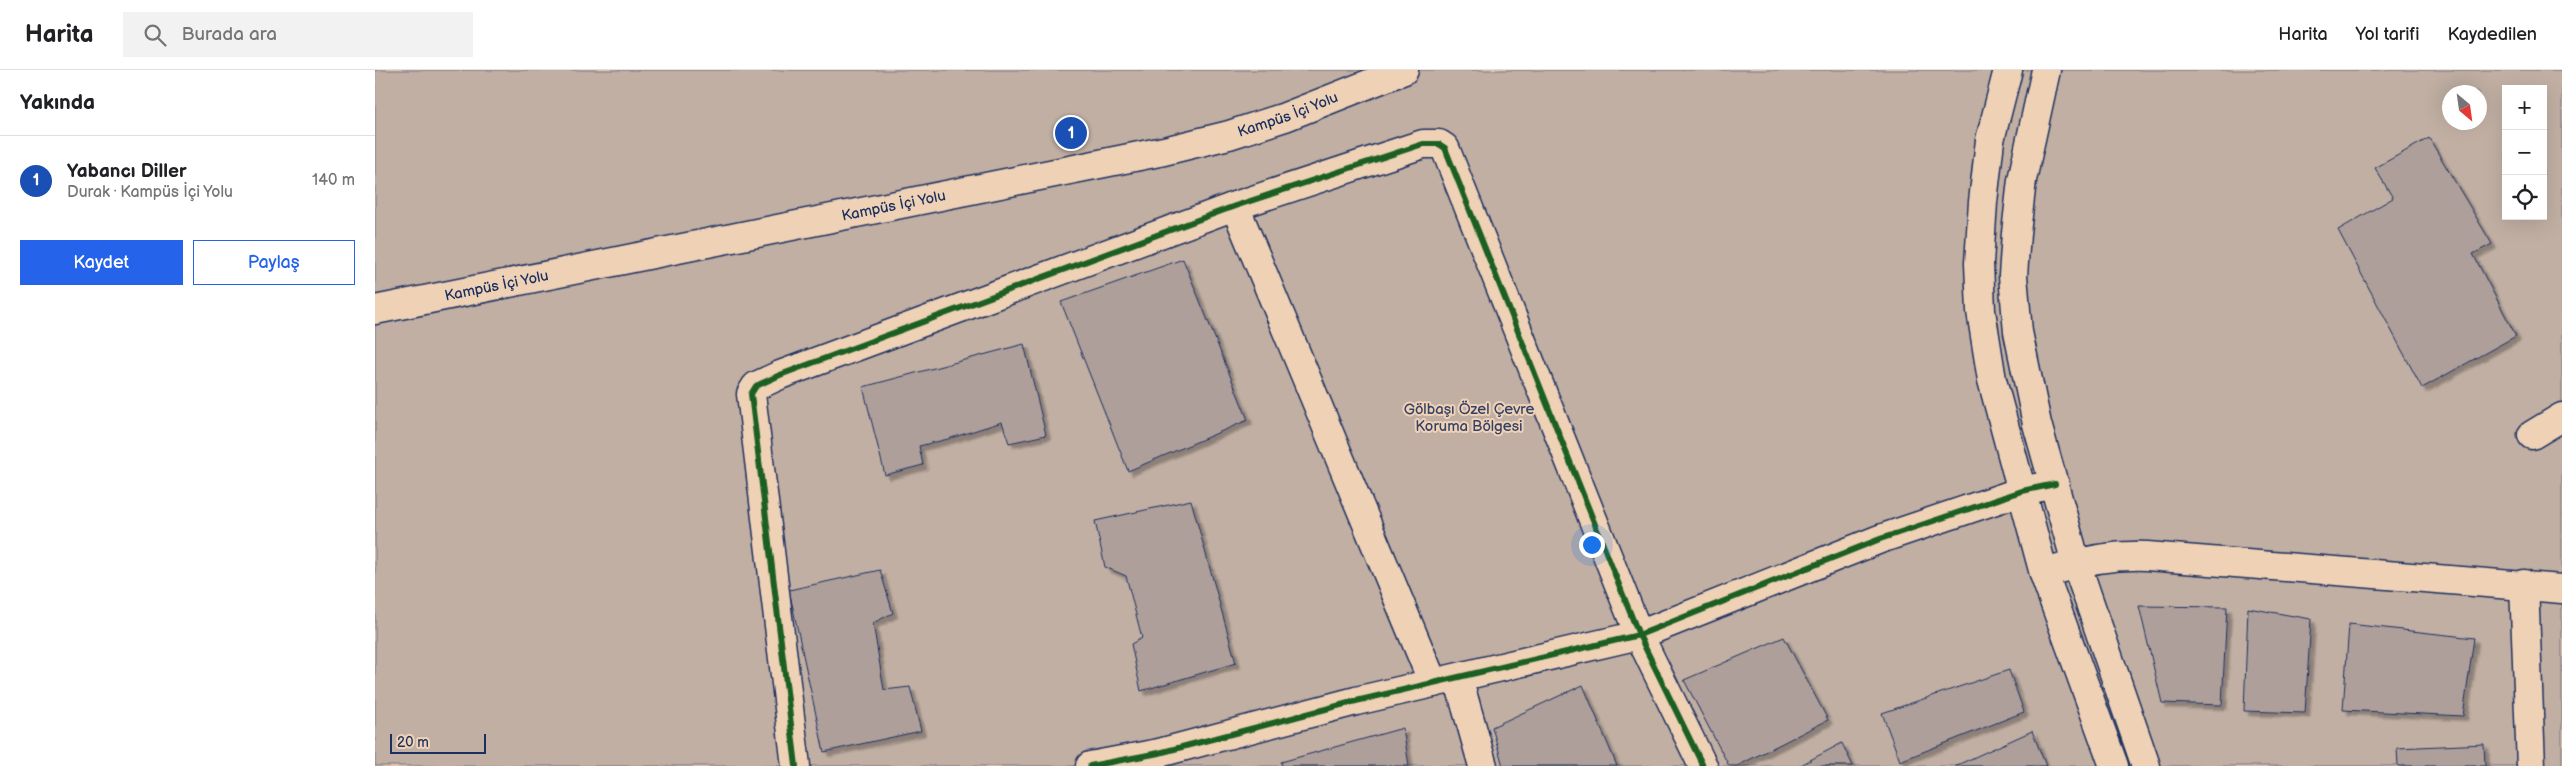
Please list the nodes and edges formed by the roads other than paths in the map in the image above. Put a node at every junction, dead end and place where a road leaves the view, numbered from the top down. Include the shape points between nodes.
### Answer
1 (1404, 70) edge
2 (2008, 70) edge
3 (2046, 70) edge
4 (1235, 206) junction
5 (375, 310) edge
6 (2562, 416) edge
7 (2532, 435) dead end
8 (2055, 484) junction
9 (2022, 491) junction
10 (2076, 563) junction
11 (2045, 574) junction
12 (2524, 584) junction
13 (2562, 589) edge
14 (1639, 635) junction
15 (1445, 681) junction
16 (1160, 760) edge
17 (796, 766) edge
18 (1090, 766) edge
19 (1483, 766) edge
20 (1703, 766) edge
21 (2114, 766) edge
22 (2146, 766) edge
23 (2531, 766) edge

1 - 5 street, Kampüs İçi Yolu via 1285,117 1164,151
2 - 9 street via 1991,140 1979,263 1981,311 1992,380
3 - 8 street via 2022,180 2013,276 2018,332 2037,424
4 - 14 street via 1423,144 1439,144 1445,148
4 - 15 street
4 - 17 street via 780,374 756,386 751,394
6 - 7 street
8 - 9 street
8 - 10 street
9 - 11 street
9 - 14 street via 1880,539
10 - 11 street
10 - 12 street via 2119,555 2147,556
10 - 22 street
11 - 21 street
12 - 13 street
12 - 23 street
14 - 15 street
14 - 20 street
15 - 16 street via 1356,701
15 - 19 street
16 - 18 street

